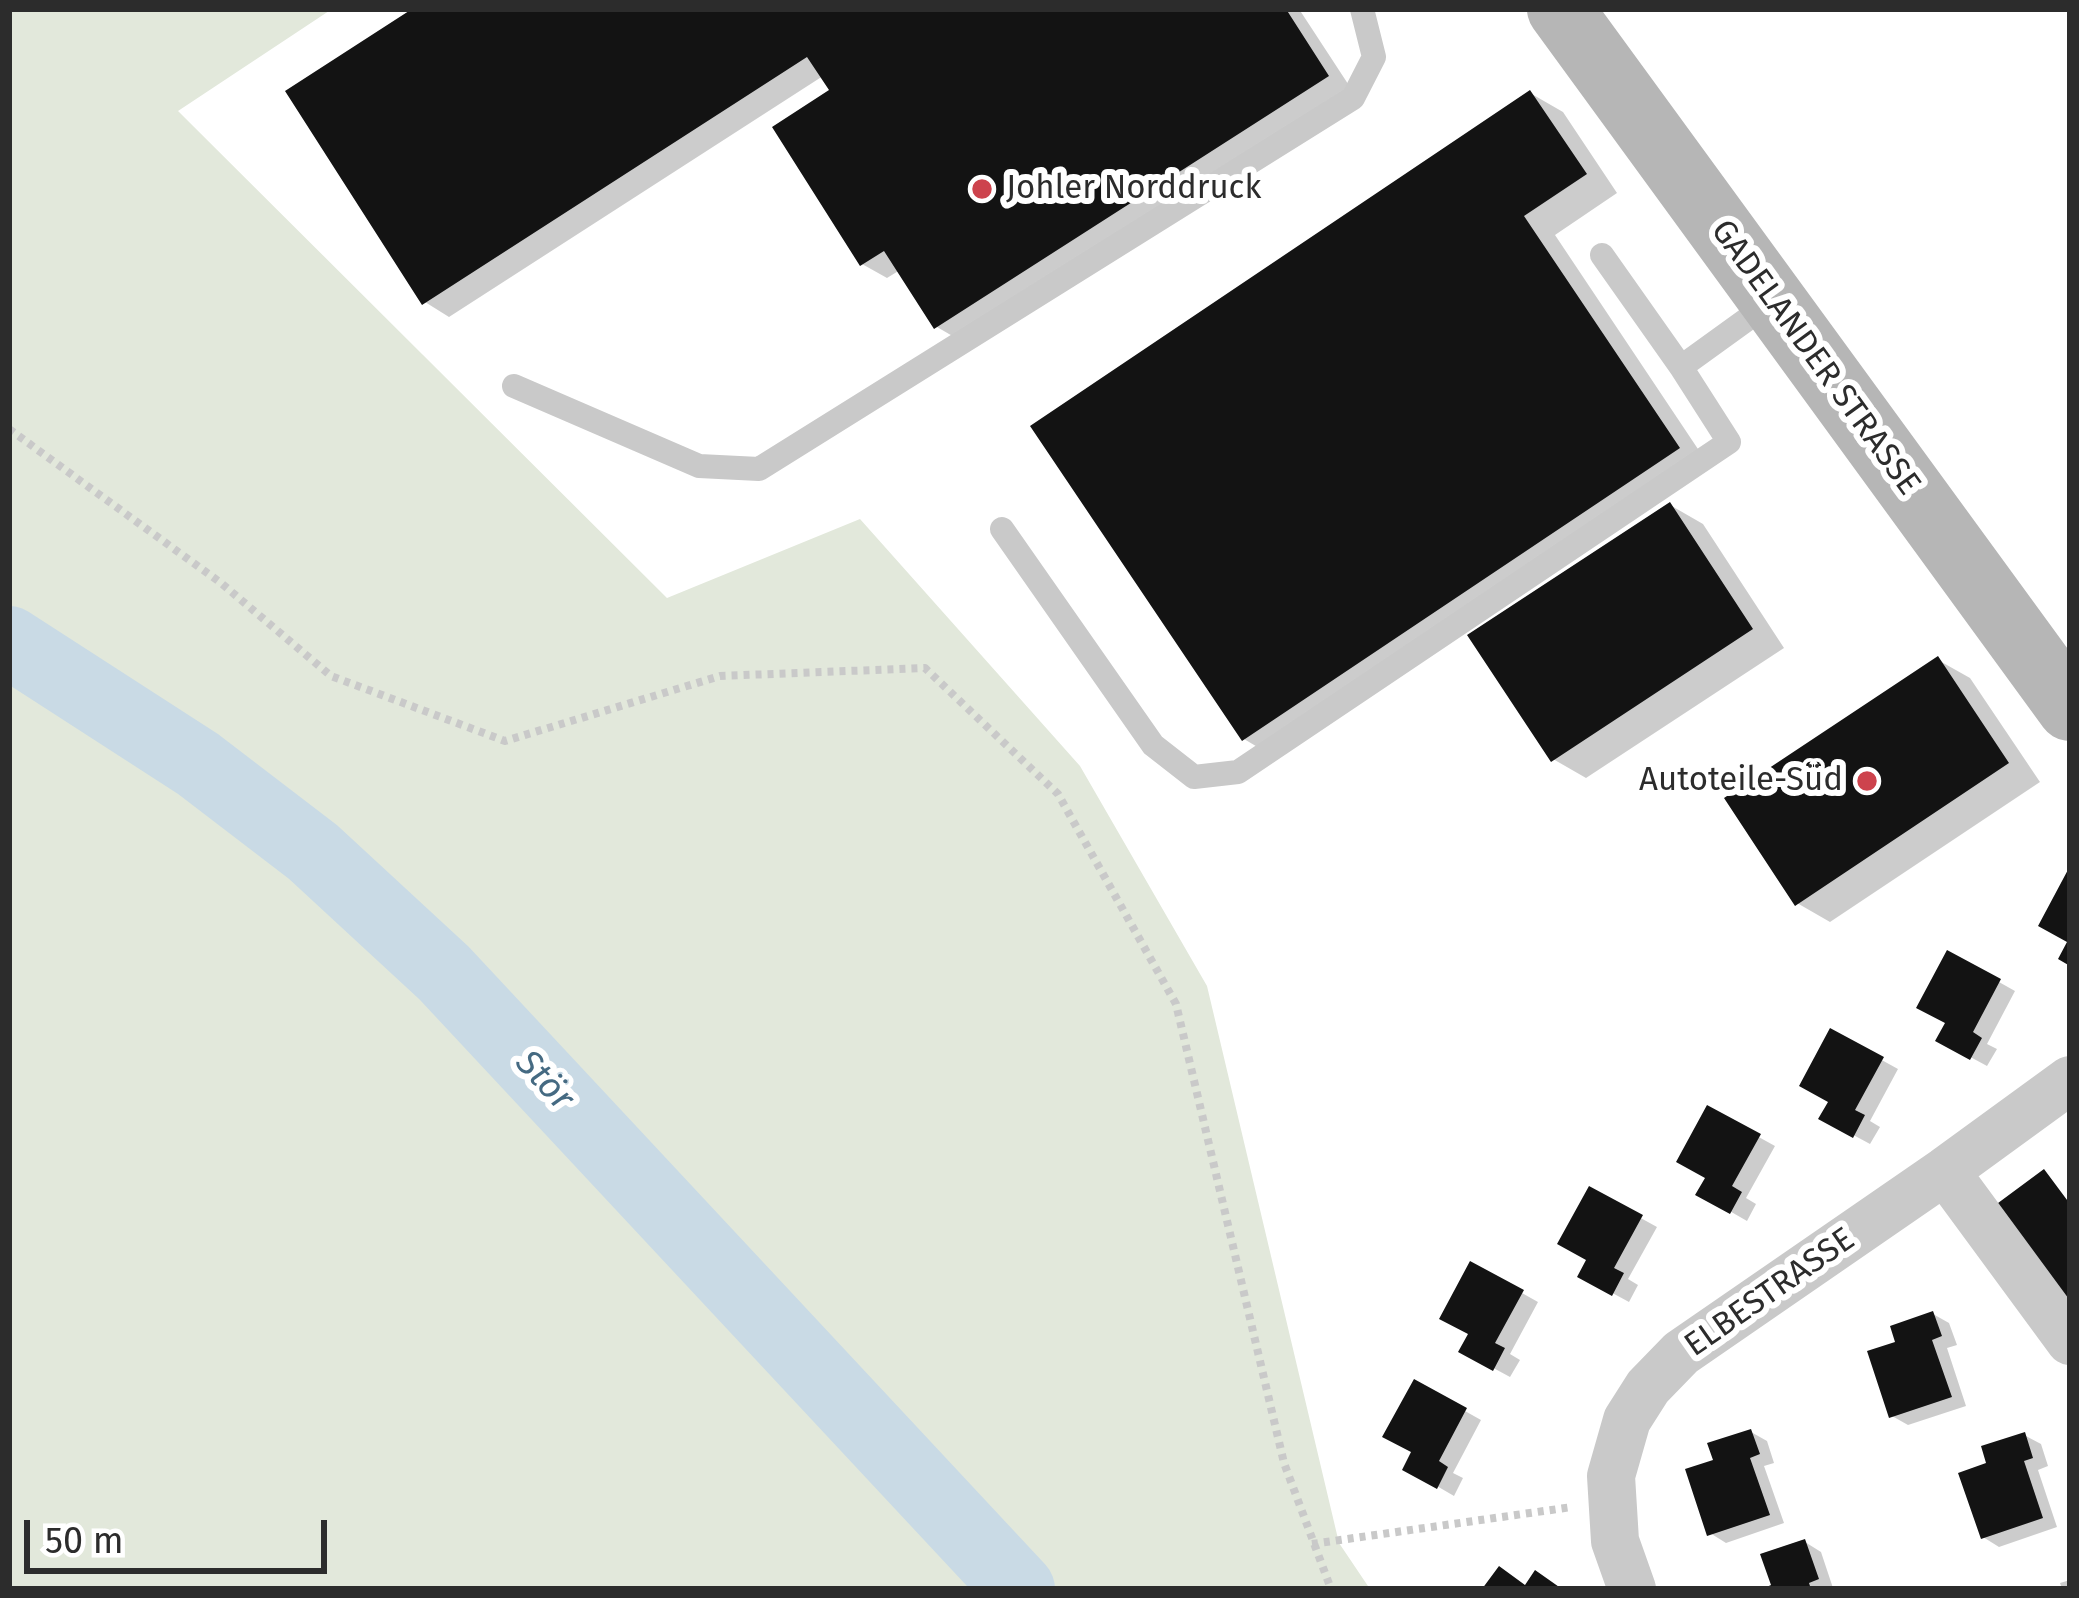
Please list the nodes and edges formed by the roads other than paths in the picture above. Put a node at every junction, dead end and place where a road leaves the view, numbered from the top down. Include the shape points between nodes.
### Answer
1 (1363, 9) edge
2 (1560, 9) edge
3 (1603, 255) dead end
4 (1773, 301) junction
5 (1681, 367) junction
6 (514, 386) dead end
7 (1002, 529) dead end
8 (2070, 708) edge
9 (2070, 1080) edge
10 (1945, 1171) junction
11 (2070, 1341) edge
12 (1631, 1589) edge

1 - 6 lane via 1374,57 1353,98 759,469 699,466
2 - 4 street, GADELANDER STRASSE
3 - 5 lane
4 - 5 lane
4 - 8 street, GADELANDER STRASSE
5 - 7 lane via 1729,442 1238,772 1194,777 1154,745
9 - 10 street, ELBESTRASSE
10 - 11 street
10 - 12 street, ELBESTRASSE via 1681,1353 1648,1387 1627,1420 1610,1476 1615,1541

